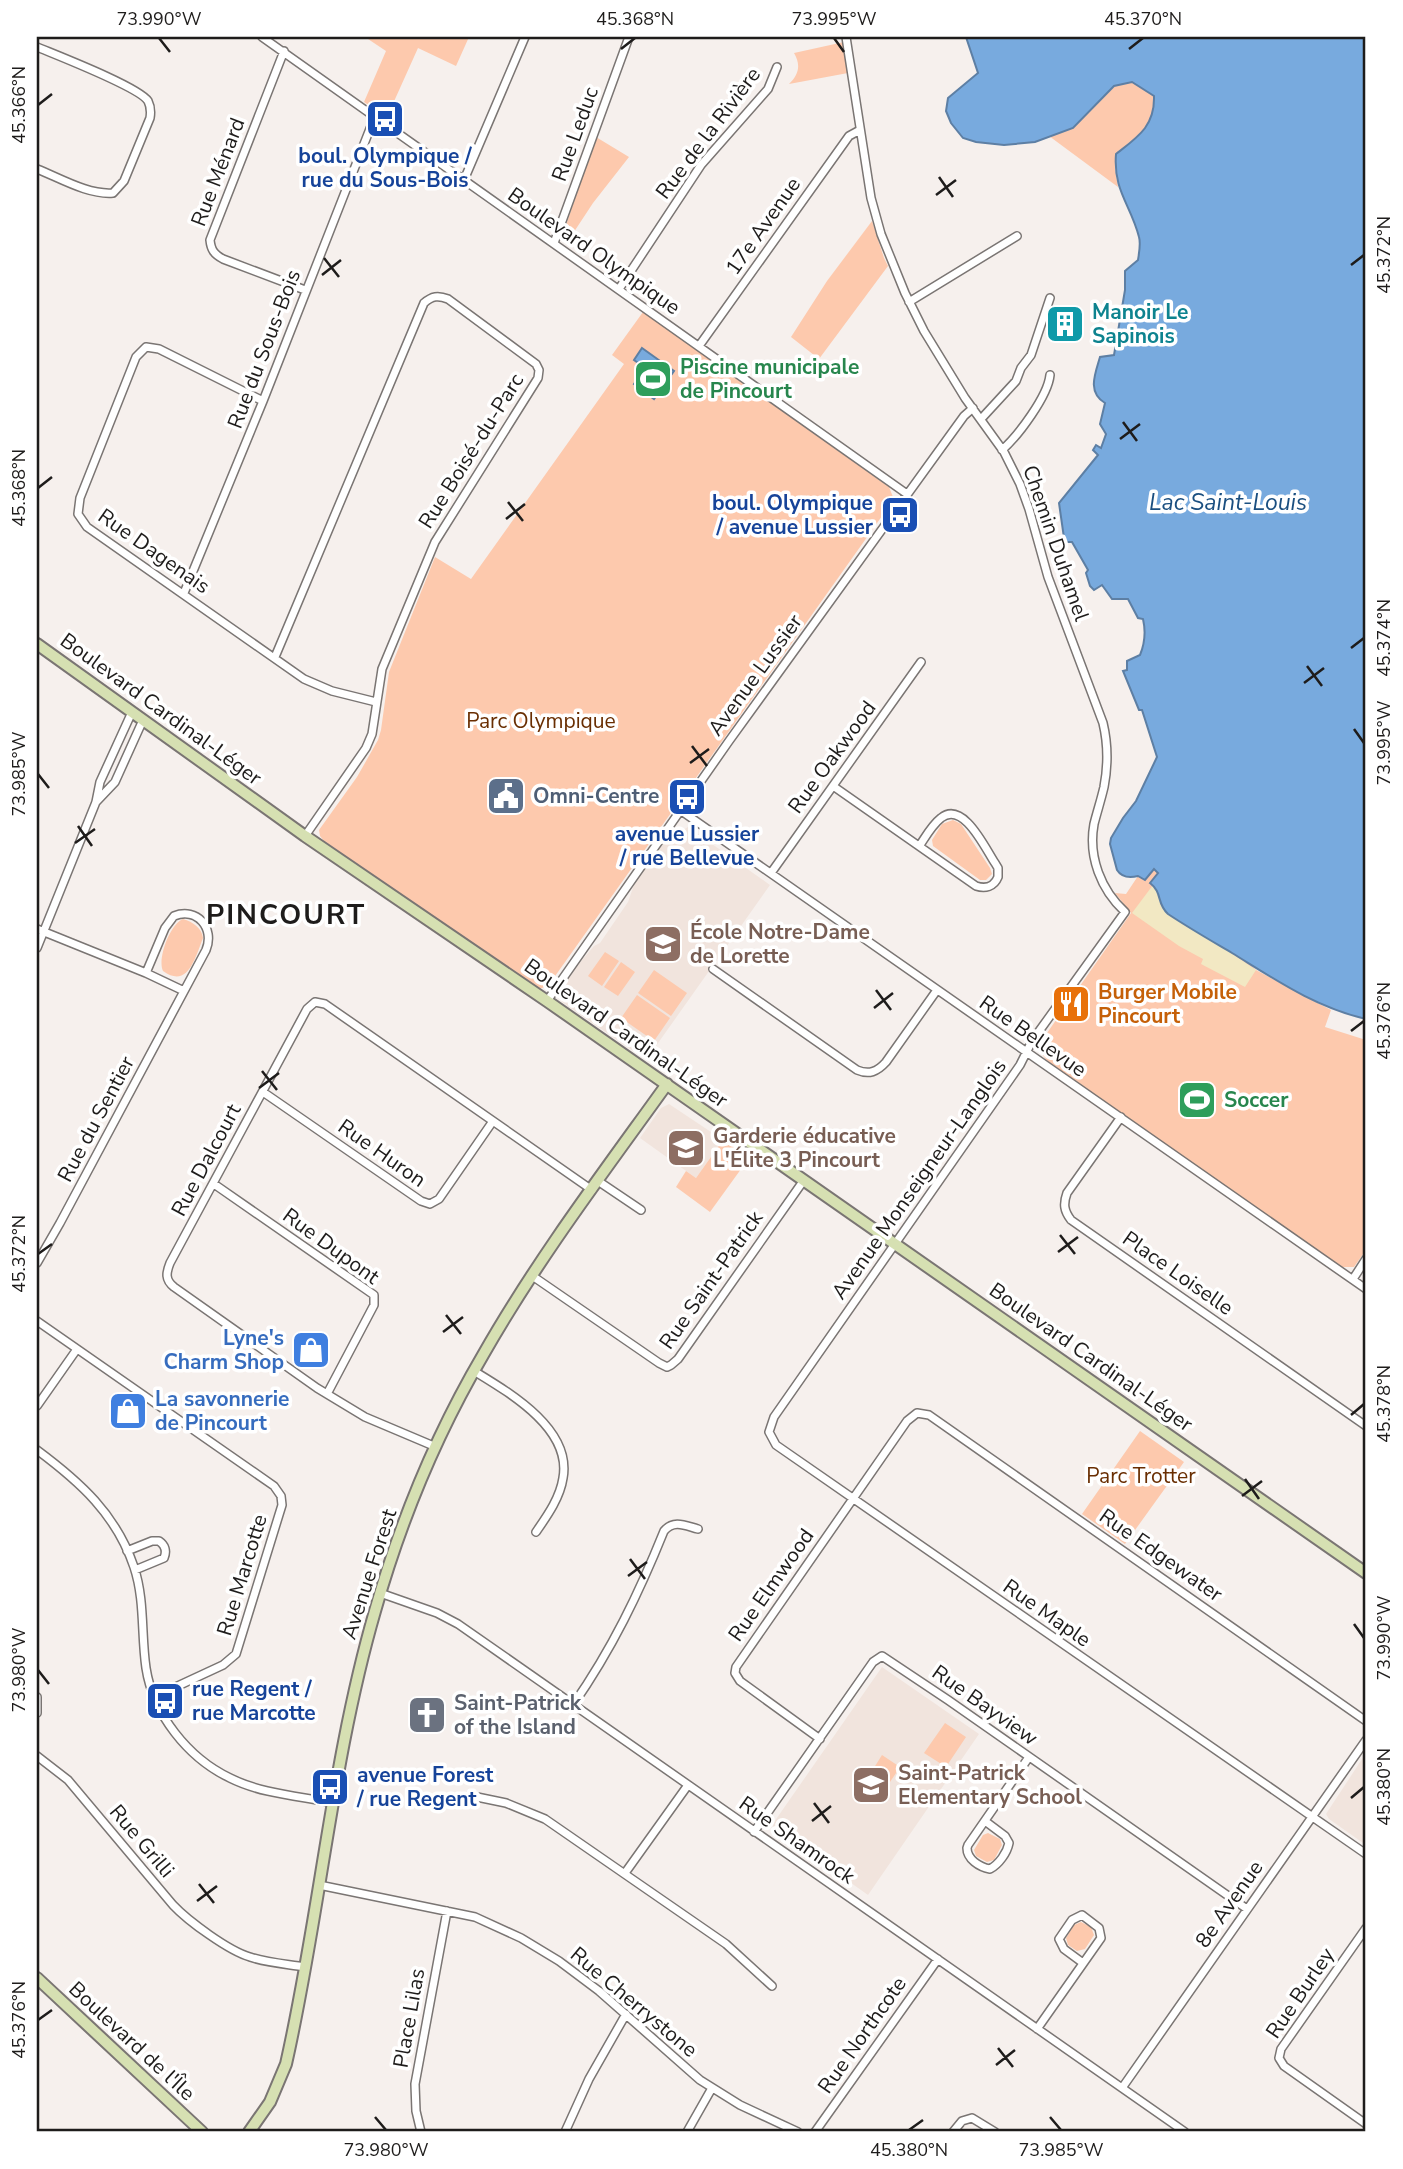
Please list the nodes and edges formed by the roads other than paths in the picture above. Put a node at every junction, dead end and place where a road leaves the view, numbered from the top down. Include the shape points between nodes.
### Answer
1 (262, 37) edge
2 (525, 37) edge
3 (629, 37) edge
4 (846, 37) edge
5 (37, 47) edge
6 (284, 51) junction
7 (777, 67) dead end
8 (375, 116) junction
9 (860, 130) junction
10 (37, 169) edge
11 (464, 180) junction
12 (1017, 236) dead end
13 (554, 243) junction
14 (619, 289) junction
15 (305, 290) junction
16 (1049, 298) dead end
17 (909, 302) junction
18 (699, 346) junction
19 (1050, 375) dead end
20 (263, 401) junction
21 (973, 408) junction
22 (981, 419) junction
23 (1002, 450) junction
24 (907, 494) junction
25 (184, 593) junction
26 (37, 644) edge
27 (275, 657) junction
28 (921, 662) dead end
29 (376, 702) junction
30 (132, 712) junction
31 (143, 720) junction
32 (833, 786) junction
33 (96, 802) junction
34 (680, 810) junction
35 (305, 836) junction
36 (920, 845) junction
37 (771, 873) junction
38 (1125, 912) joint
39 (40, 930) edge
40 (37, 948) edge
41 (713, 969) dead end
42 (146, 973) junction
43 (937, 990) junction
44 (184, 991) junction
45 (547, 1001) junction
46 (1026, 1053) junction
47 (667, 1084) junction
48 (263, 1092) junction
49 (1121, 1117) junction
50 (493, 1121) junction
51 (804, 1180) junction
52 (214, 1184) junction
53 (595, 1185) junction
54 (641, 1210) dead end
55 (895, 1244) junction
56 (1366, 1259) edge
57 (37, 1263) edge
58 (531, 1275) junction
59 (1353, 1279) junction
60 (1366, 1289) edge
61 (37, 1321) edge
62 (77, 1349) junction
63 (474, 1371) junction
64 (327, 1394) junction
65 (37, 1406) edge
66 (1366, 1426) edge
67 (769, 1432) joint
68 (436, 1447) junction
69 (37, 1450) edge
70 (853, 1499) junction
71 (698, 1529) dead end
72 (536, 1532) dead end
73 (127, 1551) junction
74 (135, 1570) junction
75 (1366, 1573) edge
76 (380, 1593) junction
77 (37, 1697) edge
78 (154, 1697) junction
79 (573, 1705) junction
80 (37, 1713) edge
81 (1366, 1721) edge
82 (820, 1739) junction
83 (1366, 1740) edge
84 (37, 1756) edge
85 (1029, 1757) junction
86 (688, 1785) junction
87 (477, 1797) dead end
88 (334, 1803) junction
89 (1312, 1817) junction
90 (985, 1822) junction
91 (754, 1832) junction
92 (1366, 1854) edge
93 (625, 1873) junction
94 (319, 1885) junction
95 (1247, 1909) junction
96 (446, 1911) junction
97 (1366, 1928) edge
98 (938, 1959) junction
99 (1083, 1963) junction
100 (305, 1967) junction
101 (37, 1978) edge
102 (772, 1986) dead end
103 (626, 2014) junction
104 (1037, 2029) junction
105 (712, 2088) junction
106 (1122, 2088) junction
107 (1366, 2124) edge
108 (202, 2132) edge
109 (250, 2132) edge
110 (421, 2132) edge
111 (565, 2132) edge
112 (687, 2132) edge
113 (798, 2132) edge
114 (815, 2132) edge
115 (953, 2132) edge
116 (995, 2132) edge
117 (1185, 2132) edge

1 - 6 street, Boulevard Olympique
2 - 11 street
3 - 13 street, Rue Leduc
4 - 9 street, Chemin Duhamel
5 - 10 street via 134,91 149,102 151,110 124,180 113,193 90,190
6 - 8 street, Boulevard Olympique
6 - 15 street, Rue Ménard via 210,240 215,254 223,259
7 - 14 street, Rue de la Rivière via 768,89 695,173
8 - 11 street, Boulevard Olympique
8 - 15 street, Rue du Sous-Bois
9 - 17 street, Chemin Duhamel via 874,214
9 - 18 street, 17e Avenue via 849,136
11 - 13 street, Boulevard Olympique
12 - 17 street
13 - 14 street, Boulevard Olympique
14 - 18 street, Boulevard Olympique
15 - 20 street, Rue du Sous-Bois
16 - 22 street via 1031,355 1016,381
17 - 21 street, Chemin Duhamel
18 - 24 street, Boulevard Olympique
19 - 23 street via 1043,397
20 - 25 street, Rue du Sous-Bois
20 - 25 street, Rue Dagenais via 159,349 146,347 136,357 77,510 87,527
21 - 22 street, Chemin Duhamel
21 - 24 street, Avenue Lussier
22 - 23 street, Chemin Duhamel
23 - 38 street, Chemin Duhamel via 1024,493 1048,577 1103,723 1106,773 1093,848 1108,894
24 - 34 street, Avenue Lussier
25 - 27 street, Rue Dagenais
26 - 30 street, Boulevard Cardinal-Léger
27 - 29 street, Rue Dagenais via 318,686
27 - 29 street, Rue Boisé-du-Parc via 424,303 439,296 448,299 536,364 538,378 435,542 390,648
28 - 32 street, Rue Oakwood
29 - 35 street, Rue Boisé-du-Parc via 366,748
30 - 31 street, Boulevard Cardinal-Léger
30 - 33 street via 100,782
31 - 33 street via 115,782
31 - 35 street, Boulevard Cardinal-Léger
32 - 36 street
32 - 37 street, Rue Oakwood
33 - 39 street
34 - 37 street, Rue Bellevue
34 - 45 street, Avenue Lussier
35 - 45 street, Boulevard Cardinal-Léger
36 - 36 street via 976,886 990,886 998,877 998,868 961,815 950,813 940,819
37 - 43 street, Rue Bellevue
38 - 46 street, Avenue Monseigneur-Langlois
39 - 40 street
39 - 42 street
41 - 43 street via 864,1073 877,1071 886,1062
42 - 44 street
42 - 44 street, Rue du Sentier via 169,922 188,913 203,923 210,935
43 - 46 street, Rue Bellevue
44 - 57 street, Rue du Sentier
45 - 47 street, Boulevard Cardinal-Léger
46 - 49 street, Rue Bellevue
46 - 55 street, Avenue Monseigneur-Langlois
47 - 51 street, Boulevard Cardinal-Léger
47 - 53 street, Avenue Forest
48 - 50 street, Rue Huron via 430,1204 439,1199
48 - 50 street, Rue Dalcourt via 307,1009 320,1002
48 - 52 street, Rue Dalcourt
49 - 59 street, Rue Bellevue
49 - 66 street, Place Loiselle via 1067,1193 1066,1214
50 - 53 street, Rue Dalcourt
51 - 55 street, Boulevard Cardinal-Léger
51 - 58 street, Rue Saint-Patrick via 678,1359 667,1367
52 - 64 street, Rue Dalcourt via 170,1263 168,1281
52 - 64 street, Rue Dupont via 374,1295 374,1305
53 - 54 street, Rue Dalcourt
53 - 58 street, Avenue Forest
55 - 67 street, Avenue Monseigneur-Langlois via 774,1417
55 - 75 street, Boulevard Cardinal-Léger
56 - 59 street
58 - 63 street, Avenue Forest
59 - 60 street, Rue Bellevue
61 - 62 street, Rue Marcotte
62 - 65 street
62 - 78 street, Rue Marcotte via 274,1486 281,1496 236,1654 223,1665
63 - 68 street, Avenue Forest
63 - 72 street via 526,1406 561,1450 561,1489
64 - 68 street, Rue Dalcourt via 365,1417
67 - 70 street, Rue Maple via 776,1445
68 - 76 street, Avenue Forest
69 - 73 street via 89,1492
70 - 81 street, Rue Edgewater via 907,1421 923,1413
70 - 82 street, Rue Elmwood via 735,1673
70 - 89 street, Rue Maple
71 - 79 street via 674,1524 664,1531 631,1609
73 - 74 street
73 - 74 street via 152,1541 164,1546 164,1558
74 - 78 street via 146,1669
76 - 79 street, Rue Shamrock via 458,1623
76 - 88 street, Avenue Forest
77 - 80 street
78 - 88 street via 181,1740 217,1771 253,1787
79 - 86 street, Rue Shamrock
82 - 85 street, Rue Bayview via 873,1662 882,1656
82 - 91 street, Rue Bayview
83 - 89 street, 8e Avenue
84 - 100 street, Rue Grilli via 68,1780 183,1914 244,1955
85 - 90 street
85 - 95 street, Rue Bayview
86 - 91 street, Rue Shamrock
86 - 93 street
87 - 93 street via 545,1819
88 - 94 street, Avenue Forest
89 - 92 street, Rue Maple
89 - 95 street, 8e Avenue
90 - 90 street via 967,1852 990,1869 1009,1843
91 - 98 street, Rue Shamrock
93 - 102 street via 726,1944
94 - 96 street, Rue Cherrystone
94 - 100 street, Avenue Forest
95 - 106 street, 8e Avenue
96 - 103 street, Rue Cherrystone via 475,1917 521,1938 559,1961
96 - 110 street, Place Lilas via 415,2084
97 - 107 street, Rue Burley via 1279,2058
98 - 104 street, Rue Shamrock
98 - 114 street, Rue Northcote
99 - 99 street via 1102,1934 1082,1915 1072,1920 1059,1939 1064,1949
99 - 104 street
100 - 109 street, Avenue Forest via 284,2073
101 - 108 street, Boulevard de l'Île
103 - 105 street, Rue Cherrystone
103 - 111 street
104 - 106 street, Rue Shamrock
105 - 112 street
105 - 113 street, Rue Cherrystone
106 - 117 street, Rue Shamrock
115 - 116 street via 962,2121 972,2118

